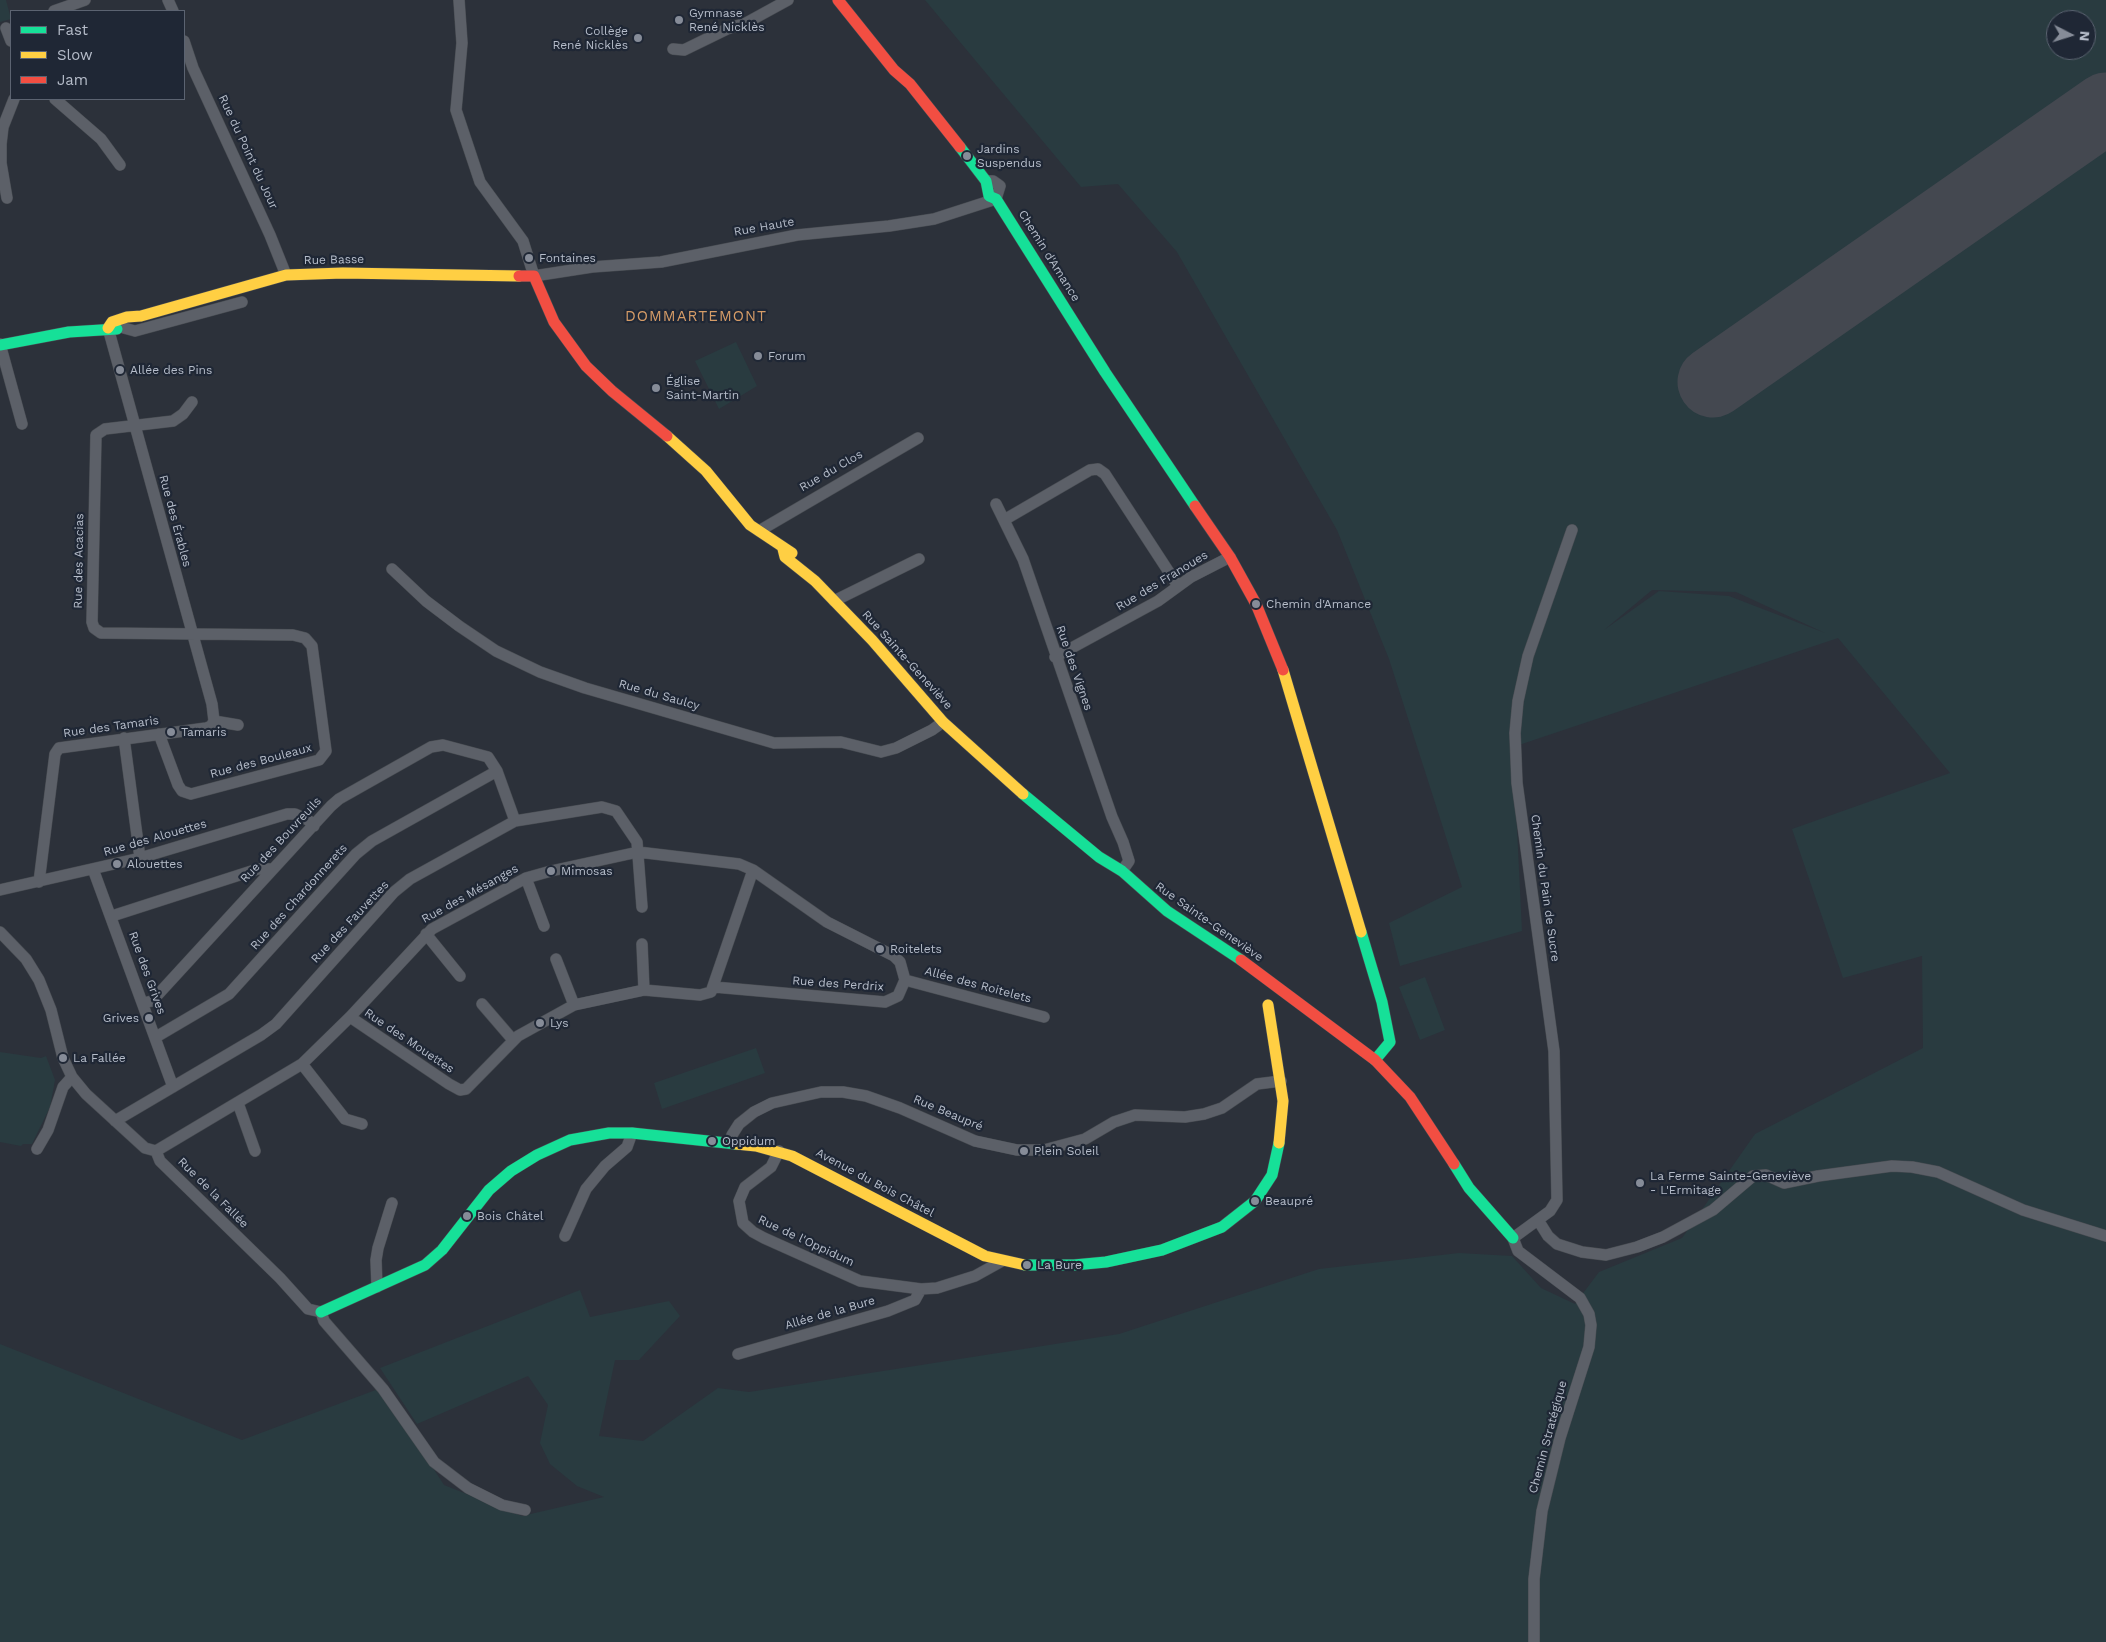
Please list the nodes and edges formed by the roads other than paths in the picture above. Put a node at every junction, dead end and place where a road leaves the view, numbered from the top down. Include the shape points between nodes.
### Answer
1 (85, 0) edge
2 (460, 0) edge
3 (788, 0) edge
4 (838, 0) edge
5 (57, 10) edge
6 (185, 45) edge
7 (673, 49) dead end
8 (14, 100) edge
9 (57, 100) edge
10 (120, 165) dead end
11 (8, 198) dead end
12 (996, 199) junction
13 (286, 276) junction
14 (534, 276) junction
15 (242, 302) dead end
16 (140, 316) junction
17 (108, 328) junction
18 (124, 328) junction
19 (0, 344) edge
20 (192, 402) dead end
21 (22, 424) dead end
22 (135, 426) junction
23 (918, 438) dead end
24 (996, 504) dead end
25 (1004, 520) junction
26 (1572, 530) dead end
27 (759, 531) junction
28 (1230, 557) junction
29 (919, 560) dead end
30 (392, 569) dead end
31 (1178, 586) junction
32 (834, 601) junction
33 (193, 635) junction
34 (1055, 657) junction
35 (214, 721) junction
36 (943, 722) junction
37 (238, 725) dead end
38 (159, 734) junction
39 (124, 738) junction
40 (497, 770) junction
41 (515, 821) junction
42 (314, 826) junction
43 (638, 852) junction
44 (140, 858) junction
45 (93, 869) junction
46 (273, 869) junction
47 (1118, 869) junction
48 (754, 870) junction
49 (526, 878) junction
50 (39, 882) junction
51 (0, 890) edge
52 (642, 907) dead end
53 (112, 916) junction
54 (544, 926) dead end
55 (0, 932) edge
56 (426, 934) junction
57 (642, 944) dead end
58 (556, 960) dead end
59 (460, 976) dead end
60 (905, 980) junction
61 (714, 987) junction
62 (644, 990) junction
63 (143, 1003) junction
64 (482, 1004) dead end
65 (574, 1005) junction
66 (1268, 1005) dead end
67 (350, 1017) junction
68 (1044, 1017) dead end
69 (156, 1037) junction
70 (513, 1040) junction
71 (1375, 1060) junction
72 (302, 1064) junction
73 (72, 1077) junction
74 (1281, 1081) junction
75 (173, 1087) junction
76 (238, 1103) junction
77 (115, 1121) junction
78 (362, 1124) dead end
79 (632, 1133) junction
80 (729, 1143) junction
81 (36, 1149) dead end
82 (156, 1151) junction
83 (255, 1151) dead end
84 (779, 1151) junction
85 (392, 1203) dead end
86 (1538, 1220) junction
87 (564, 1236) dead end
88 (2106, 1236) edge
89 (1513, 1238) junction
90 (1002, 1261) junction
91 (377, 1287) junction
92 (921, 1289) junction
93 (320, 1312) junction
94 (738, 1354) dead end
95 (525, 1510) dead end
96 (1534, 1642) edge

1 - 5 street
2 - 14 street via 462,43 456,110 480,182 523,241
3 - 7 street via 746,23 684,50
4 - 12 street, Chemin d'Amance via 888,63 910,84 986,181 989,196
6 - 13 street, Rue du Point du Jour
8 - 11 street via 3,127 1,144
9 - 10 street via 101,139
12 - 14 street, Rue Haute via 925,221 797,235 661,262 592,267
12 - 28 street, Chemin d'Amance via 1105,372
13 - 14 street, Rue Basse via 343,273
13 - 16 street, Rue Basse
14 - 27 street, Rue Sainte-Geneviève via 554,322 586,366 685,451
15 - 18 street via 135,331
16 - 17 street, Rue Basse via 112,322
16 - 18 street, Rue Basse
17 - 18 street
17 - 19 street
17 - 22 street, Rue des Érables
19 - 21 street
20 - 22 street via 178,419
22 - 33 street, Rue des Érables
22 - 33 street, Rue des Acacias via 101,430 95,440 92,622 101,633
23 - 27 street, Rue du Clos
24 - 25 street, Rue des Vignes
25 - 31 street via 1090,470 1101,470
25 - 34 street, Rue des Vignes via 1023,559
26 - 86 street, Chemin du Pain de Sucre via 1521,680 1515,733 1523,836 1555,1069 1556,1200
27 - 32 street, Rue Sainte-Geneviève via 790,551
28 - 31 street, Rue des Franoues
28 - 71 street, Chemin d'Amance via 1256,604 1286,675 1367,950 1390,1039
29 - 32 street
30 - 36 street, Rue du Saulcy via 426,602 458,626 496,651 540,672 774,743 841,742 881,752 896,748
31 - 34 street, Rue des Franoues via 1158,601
32 - 36 street, Rue Sainte-Geneviève
33 - 35 street, Rue des Érables
33 - 38 street, Rue des Bouleaux via 293,635 308,641 312,646 326,751 319,760 191,794 182,791 178,785
34 - 47 street, Rue des Vignes via 1123,842
35 - 37 street
35 - 38 street, Rue des Tamaris via 206,728
36 - 47 street, Rue Sainte-Geneviève via 1053,821
38 - 39 street, Rue des Tamaris
39 - 44 street
39 - 50 street, Rue des Tamaris via 64,746 55,754
40 - 41 street, Rue des Bouvreuils
40 - 42 street, Rue des Bouvreuils via 488,756 436,744 339,799
40 - 69 street, Rue des Chardonnerets via 356,854 229,994
41 - 43 street, Rue des Fauvettes via 602,806 616,811 637,842
41 - 75 street, Rue des Fauvettes via 410,879 394,892 276,1024
42 - 44 street, Rue des Alouettes via 301,817 287,814
42 - 46 street, Rue des Bouvreuils
43 - 48 street, Rue des Mésanges via 739,864
43 - 49 street, Rue des Mésanges
43 - 52 street, Rue des Fauvettes
44 - 45 street, Rue des Alouettes
45 - 50 street, Rue des Alouettes
45 - 53 street, Rue des Grives
46 - 53 street via 258,869
46 - 63 street, Rue des Bouvreuils via 152,1001
47 - 71 street, Rue Sainte-Geneviève via 1167,911 1236,957
48 - 60 street via 827,922 894,956 900,962
48 - 61 street
49 - 54 street
49 - 56 street, Rue des Mésanges
50 - 51 street, Rue des Alouettes
53 - 63 street, Rue des Grives
55 - 73 street, Rue de la Fallée via 26,959 39,980
56 - 59 street
56 - 67 street, Rue des Mésanges
57 - 62 street
58 - 65 street
60 - 61 street, Rue des Perdrix via 898,996 885,1002
60 - 68 street, Allée des Roitelets
61 - 62 street, Rue des Mouettes via 704,995
62 - 65 street, Rue des Mouettes
63 - 69 street, Rue des Grives
64 - 70 street
65 - 70 street, Rue des Mouettes
66 - 74 street, Avenue du Bois Châtel
67 - 70 street, Rue des Mouettes via 460,1090 469,1087
67 - 72 street, Rue des Mésanges
69 - 75 street, Rue des Grives
71 - 89 street, Rue Sainte-Geneviève via 1410,1097 1469,1188
72 - 76 street, Rue des Mésanges
72 - 78 street via 345,1118
73 - 77 street, Rue de la Fallée
73 - 81 street via 63,1088 48,1130
74 - 80 street, Rue Beaupré via 1257,1084 1222,1108 1204,1114 1185,1117 1135,1115 1114,1122 1085,1139 1044,1150 1017,1150 975,1141 900,1108 843,1092 821,1092 772,1103 739,1124
74 - 90 street, Avenue du Bois Châtel via 1283,1120 1272,1175 1255,1201 1222,1227 1162,1250 1106,1262 1051,1266
75 - 77 street, Rue des Fauvettes
76 - 82 street, Rue des Mésanges
76 - 83 street
77 - 82 street, Rue de la Fallée via 145,1148
79 - 80 street, Avenue du Bois Châtel
79 - 87 street via 627,1147 586,1189
79 - 91 street, Avenue du Bois Châtel via 582,1137 559,1144 529,1160 489,1190 431,1260
80 - 84 street, Avenue du Bois Châtel
82 - 93 street, Rue de la Fallée via 160,1161 280,1278 308,1310
84 - 90 street, Avenue du Bois Châtel via 985,1256
84 - 92 street, Rue de l'Oppidum via 771,1167 748,1184 741,1194 739,1211 747,1228 854,1279
85 - 91 street via 378,1248
86 - 88 street via 1549,1238 1558,1244 1606,1255 1637,1248 1663,1237 1713,1210 1753,1176 1766,1175 1784,1183 1892,1166 1938,1172 2023,1210
86 - 89 street, Chemin du Pain de Sucre
89 - 96 street, Chemin Stratégique via 1518,1251 1580,1298 1589,1314 1592,1332 1542,1511 1534,1579
90 - 92 street, Rue de l'Oppidum via 975,1276 937,1288
91 - 93 street, Avenue du Bois Châtel
92 - 94 street, Allée de la Bure via 915,1300 888,1311
93 - 95 street, Rue de la Fallée via 324,1321 383,1389 434,1462 468,1488 502,1504

